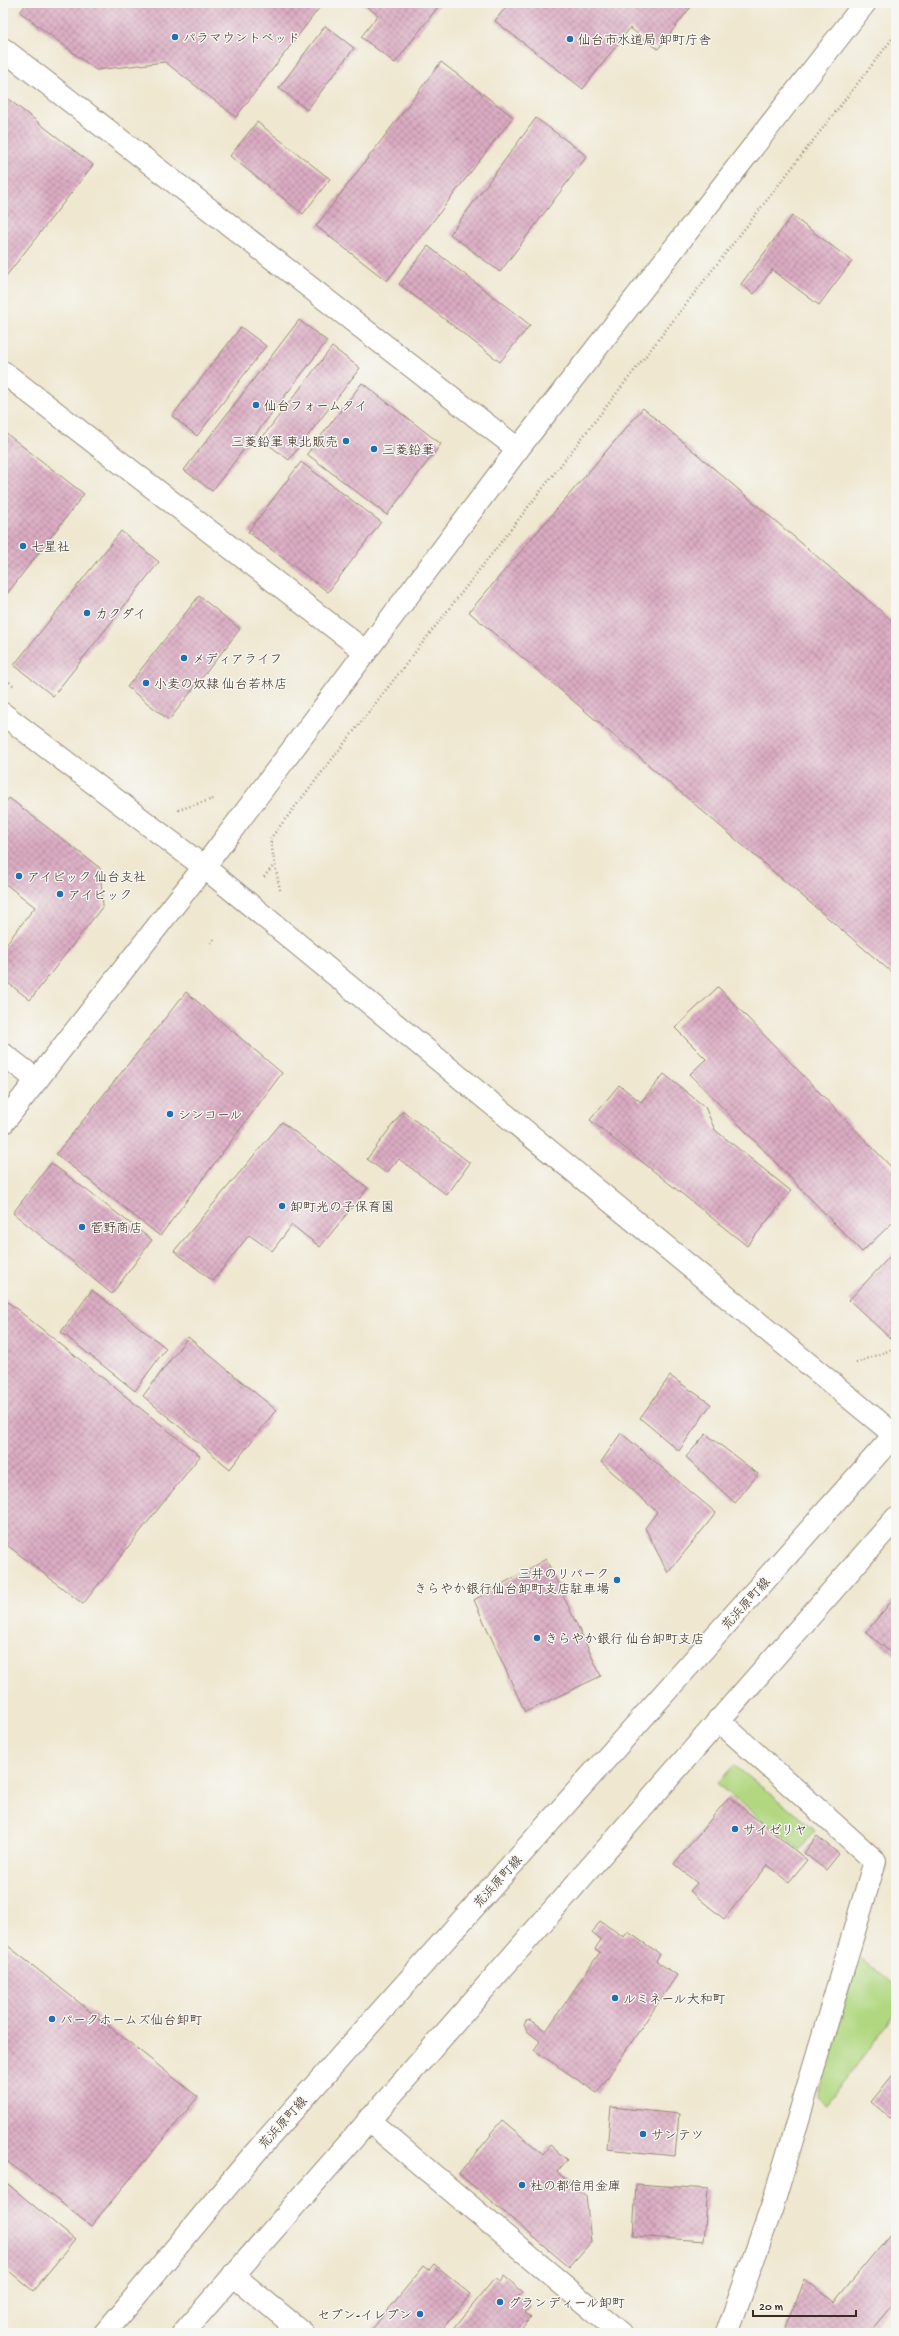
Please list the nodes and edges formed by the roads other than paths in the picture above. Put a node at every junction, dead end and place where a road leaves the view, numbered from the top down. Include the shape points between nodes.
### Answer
1 (862, 4) edge
2 (3, 49) edge
3 (3, 372) edge
4 (518, 449) junction
5 (366, 652) junction
6 (3, 714) edge
7 (204, 867) junction
8 (3, 1054) edge
9 (37, 1080) junction
10 (3, 1123) edge
11 (896, 1435) edge
12 (896, 1518) edge
13 (718, 1720) junction
14 (368, 2120) junction
15 (233, 2275) junction
16 (105, 2333) edge
17 (183, 2333) edge
18 (302, 2333) edge
19 (620, 2333) edge
20 (728, 2333) edge

1 - 4 street
2 - 4 street
3 - 5 street
4 - 5 street
5 - 7 street
6 - 7 street
7 - 9 street
7 - 11 street
8 - 9 street
9 - 10 street
11 - 16 street, 荒浜原町線 via 254,2154
12 - 13 street
13 - 14 street
13 - 20 street via 874,1860 772,2207
14 - 15 street
14 - 19 street
15 - 17 street
15 - 18 street

